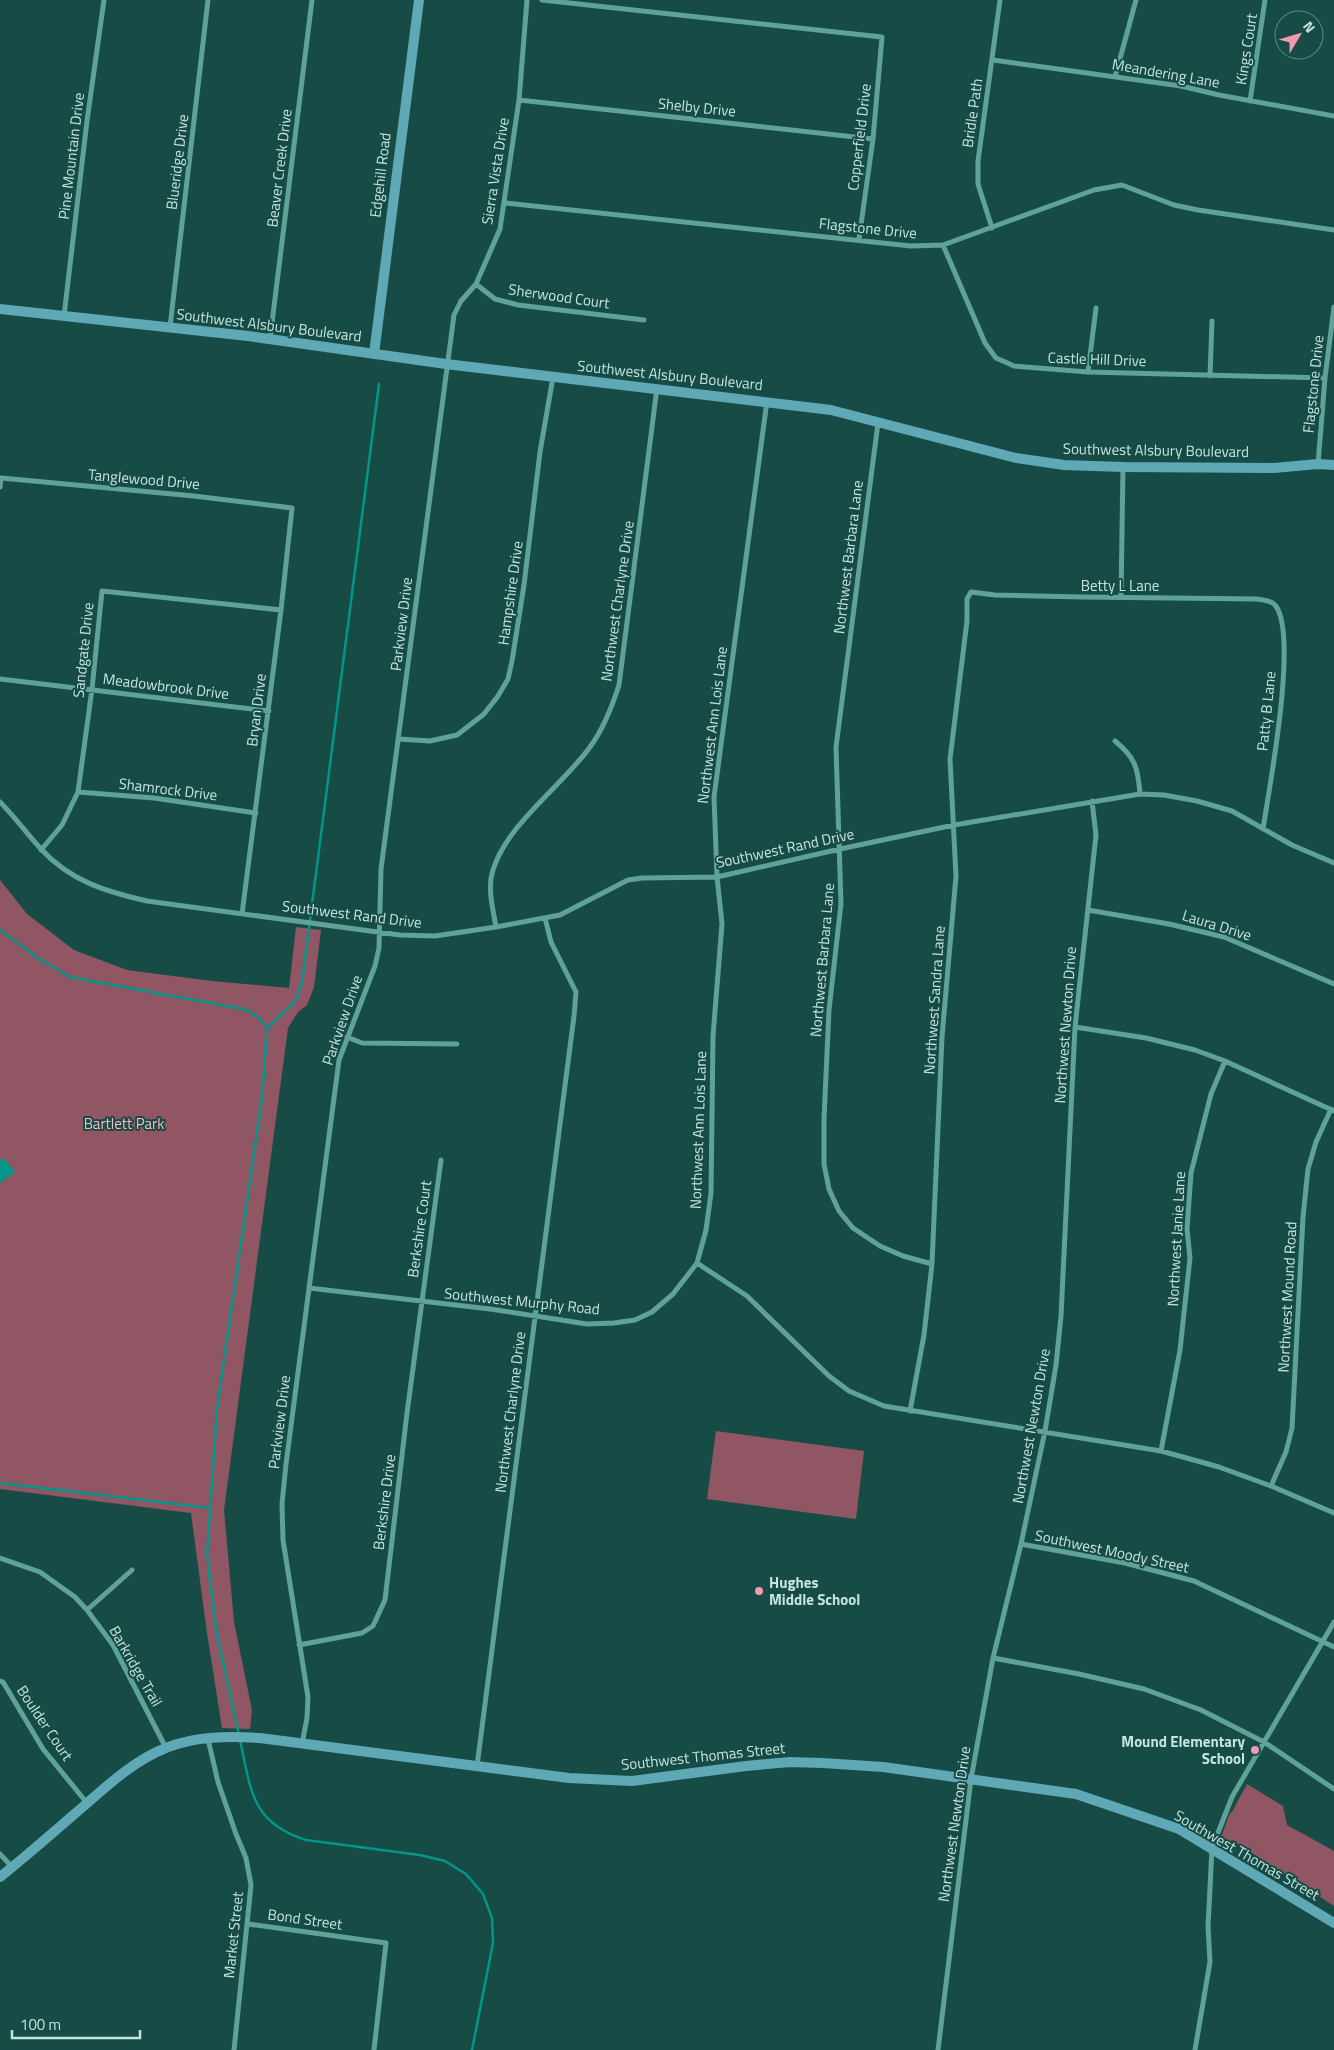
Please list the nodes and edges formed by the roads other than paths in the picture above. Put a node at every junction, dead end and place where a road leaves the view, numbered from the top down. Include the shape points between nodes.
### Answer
1 (104, 0) edge
2 (208, 0) edge
3 (312, 0) edge
4 (419, 0) edge
5 (527, 0) edge
6 (542, 0) edge
7 (1000, 0) edge
8 (1136, 0) edge
9 (1266, 0) edge
10 (992, 60) junction
11 (1115, 77) junction
12 (519, 100) junction
13 (1250, 101) junction
14 (1334, 116) edge
15 (873, 140) junction
16 (505, 203) junction
17 (992, 228) junction
18 (1334, 230) edge
19 (859, 240) junction
20 (943, 245) junction
21 (476, 284) junction
22 (1334, 307) edge
23 (1096, 308) dead end
24 (0, 309) edge
25 (64, 316) junction
26 (644, 320) dead end
27 (1212, 321) dead end
28 (170, 327) junction
29 (270, 340) junction
30 (374, 354) junction
31 (446, 364) junction
32 (1088, 372) junction
33 (553, 376) junction
34 (1210, 376) junction
35 (1325, 378) junction
36 (657, 388) junction
37 (767, 401) junction
38 (878, 422) junction
39 (1318, 464) junction
40 (1334, 465) edge
41 (1123, 467) junction
42 (0, 487) edge
43 (292, 508) joint
44 (971, 592) joint
45 (1121, 597) junction
46 (1268, 600) joint
47 (281, 610) junction
48 (0, 679) edge
49 (92, 689) junction
50 (269, 711) junction
51 (399, 740) junction
52 (1115, 741) dead end
53 (78, 792) junction
54 (1140, 794) junction
55 (1092, 801) junction
56 (0, 802) edge
57 (256, 813) junction
58 (954, 825) junction
59 (1263, 829) junction
60 (840, 849) junction
61 (41, 850) junction
62 (1334, 863) edge
63 (717, 877) junction
64 (1088, 910) junction
65 (242, 914) junction
66 (545, 918) junction
67 (496, 927) junction
68 (379, 932) junction
69 (1334, 984) edge
70 (1075, 1027) junction
71 (347, 1037) junction
72 (457, 1044) dead end
73 (1224, 1061) junction
74 (1333, 1110) edge
75 (441, 1160) dead end
76 (697, 1263) junction
77 (932, 1264) junction
78 (309, 1288) junction
79 (422, 1302) junction
80 (535, 1317) junction
81 (910, 1411) junction
82 (1045, 1431) junction
83 (1161, 1451) junction
84 (1271, 1486) junction
85 (1334, 1513) edge
86 (1021, 1544) junction
87 (0, 1558) edge
88 (132, 1570) dead end
89 (87, 1610) junction
90 (1334, 1622) edge
91 (1324, 1641) junction
92 (300, 1645) junction
93 (1334, 1647) edge
94 (993, 1658) junction
95 (0, 1681) edge
96 (208, 1739) junction
97 (1264, 1742) junction
98 (302, 1744) junction
99 (166, 1748) junction
100 (477, 1766) junction
101 (971, 1779) junction
102 (1334, 1789) edge
103 (87, 1803) junction
104 (1212, 1848) junction
105 (0, 1854) edge
106 (12, 1867) junction
107 (0, 1877) edge
108 (1334, 1923) edge
109 (248, 1924) junction
110 (234, 2050) edge
111 (374, 2050) edge
112 (938, 2050) edge
113 (1195, 2050) edge

1 - 25 street, Pine Mountain Drive
2 - 28 street, Blueridge Drive
3 - 29 street, Beaver Creek Drive
4 - 30 street, Edgehill Road
5 - 12 street, Sierra Vista Drive
6 - 15 street, Copperfield Drive via 882,37
7 - 10 street, Bridle Path
8 - 11 street
9 - 13 street, Kings Court
10 - 11 street, Meandering Lane
10 - 17 street, Bridle Path via 978,161 978,184
11 - 13 street, Meandering Lane via 1180,86
12 - 15 street, Shelby Drive
12 - 16 street, Sierra Vista Drive
13 - 14 street, Meandering Lane
15 - 19 street, Copperfield Drive
16 - 19 street, Flagstone Drive
16 - 21 street, Sierra Vista Drive via 500,229
17 - 18 street, Flagstone Drive via 1094,190 1122,185 1182,206
17 - 20 street, Flagstone Drive
19 - 20 street, Flagstone Drive via 911,246
20 - 32 street, Castle Hill Drive via 985,343 996,358 1014,366
21 - 26 street, Sherwood Court via 495,299 518,305
21 - 31 street, Sierra Vista Drive via 461,301 454,316
22 - 35 street, Flagstone Drive
23 - 32 street
24 - 25 street, Southwest Alsbury Boulevard
25 - 28 street, Southwest Alsbury Boulevard
27 - 34 street
28 - 29 street, Southwest Alsbury Boulevard
29 - 30 street, Southwest Alsbury Boulevard
30 - 31 street, Southwest Alsbury Boulevard
31 - 33 street, Southwest Alsbury Boulevard
31 - 51 street, Parkview Drive
32 - 34 street, Castle Hill Drive
33 - 36 street, Southwest Alsbury Boulevard
33 - 51 street, Hampshire Drive via 508,679 484,714 457,735 430,741
34 - 35 street, Castle Hill Drive
35 - 39 street, Flagstone Drive
36 - 37 street, Southwest Alsbury Boulevard
36 - 67 street, Northwest Charlyne Drive via 619,685 602,730 590,749 526,818 499,855 490,889
37 - 38 street, Southwest Alsbury Boulevard via 831,410
37 - 63 street, Northwest Ann Lois Lane via 714,797
38 - 41 street, Southwest Alsbury Boulevard via 1016,458 1064,465
38 - 60 street, Northwest Barbara Lane via 836,747
39 - 40 street, Southwest Alsbury Boulevard
39 - 41 street, Southwest Alsbury Boulevard via 1274,468
41 - 45 street
42 - 43 street, Tanglewood Drive via 1,478
43 - 47 street, Bryan Drive
44 - 45 street, Betty L Lane
44 - 58 street, Northwest Sandra Lane via 967,599 950,759
45 - 46 street, Betty L Lane
46 - 59 street, Patty B Lane via 1275,604 1283,623 1284,640 1275,751
47 - 49 street, Sandgate Drive via 102,591
47 - 50 street, Bryan Drive
48 - 49 street, Meadowbrook Drive
49 - 50 street, Meadowbrook Drive
49 - 53 street, Sandgate Drive
50 - 57 street, Bryan Drive
51 - 68 street, Parkview Drive via 381,869
52 - 54 street via 1126,750 1136,766
53 - 57 street, Shamrock Drive via 154,798
53 - 61 street, Sandgate Drive via 62,825
54 - 55 street, Southwest Rand Drive
54 - 59 street, Southwest Rand Drive via 1164,795 1223,808
55 - 58 street, Southwest Rand Drive
55 - 64 street, Northwest Newton Drive via 1096,836
56 - 61 street, Southwest Rand Drive
57 - 65 street, Bryan Drive
58 - 60 street, Southwest Rand Drive
58 - 77 street, Northwest Sandra Lane via 956,876 942,1037
59 - 62 street, Southwest Rand Drive
60 - 63 street, Southwest Rand Drive
60 - 77 street, Northwest Barbara Lane via 841,904 829,1010 824,1119 824,1164 829,1189 839,1211 854,1228 880,1246
61 - 65 street, Southwest Rand Drive via 79,880 108,892 147,901
63 - 66 street, Southwest Rand Drive via 628,880 573,909
63 - 76 street, Northwest Ann Lois Lane via 722,924 713,1036 711,1193
64 - 69 street, Laura Drive via 1224,937
64 - 70 street, Northwest Newton Drive
65 - 68 street, Southwest Rand Drive
66 - 67 street, Southwest Rand Drive
66 - 80 street, Northwest Charlyne Drive via 551,942 576,992
67 - 68 street, Southwest Rand Drive via 420,937
68 - 71 street, Parkview Drive via 375,966
70 - 73 street via 1146,1038
70 - 82 street, Northwest Newton Drive via 1061,1316
71 - 72 street via 362,1043
71 - 78 street, Parkview Drive via 339,1060
73 - 74 street
73 - 83 street, Northwest Janie Lane via 1211,1094 1191,1173 1187,1229 1190,1258 1180,1350
74 - 84 street, Northwest Mound Road via 1316,1142 1308,1169 1292,1428 1286,1452
75 - 79 street, Berkshire Court
76 - 80 street, Southwest Murphy Road via 673,1294 652,1312 635,1320 587,1324
76 - 81 street via 747,1296 848,1391 884,1406
77 - 81 street, Northwest Sandra Lane via 924,1335
78 - 79 street, Southwest Murphy Road
78 - 92 street, Parkview Drive via 282,1504 283,1540
79 - 80 street, Southwest Murphy Road
79 - 92 street, Berkshire Drive via 385,1600 373,1626 362,1633
80 - 100 street, Northwest Charlyne Drive
81 - 82 street
82 - 83 street
82 - 86 street, Northwest Newton Drive
83 - 84 street
84 - 85 street
86 - 91 street, Southwest Moody Street via 1125,1563 1194,1581
86 - 94 street, Northwest Newton Drive
87 - 89 street, Barkridge Trail via 40,1572 75,1597
88 - 89 street
89 - 99 street, Barkridge Trail via 113,1645
90 - 91 street
91 - 93 street, Southwest Moody Street
91 - 97 street
92 - 98 street, Parkview Drive via 308,1697
94 - 97 street via 1144,1689 1201,1710
94 - 101 street, Northwest Newton Drive
95 - 103 street, Boulder Court via 43,1749
96 - 98 street, Southwest Thomas Street via 246,1737
96 - 99 street, Southwest Thomas Street via 191,1740
96 - 109 street, Market Street via 218,1782 246,1858 251,1885
97 - 102 street
97 - 104 street via 1232,1796
98 - 100 street, Southwest Thomas Street
99 - 103 street, Southwest Thomas Street via 132,1767
100 - 101 street, Southwest Thomas Street via 569,1778 632,1781 790,1762 883,1767
101 - 104 street, Southwest Thomas Street via 1076,1794 1179,1829
101 - 112 street, Northwest Newton Drive
103 - 106 street, Southwest Thomas Street
104 - 108 street, Southwest Thomas Street
104 - 113 street via 1208,1927 1210,1962
105 - 106 street
106 - 107 street, Southwest Thomas Street
109 - 110 street, Market Street
109 - 111 street, Bond Street via 386,1943

